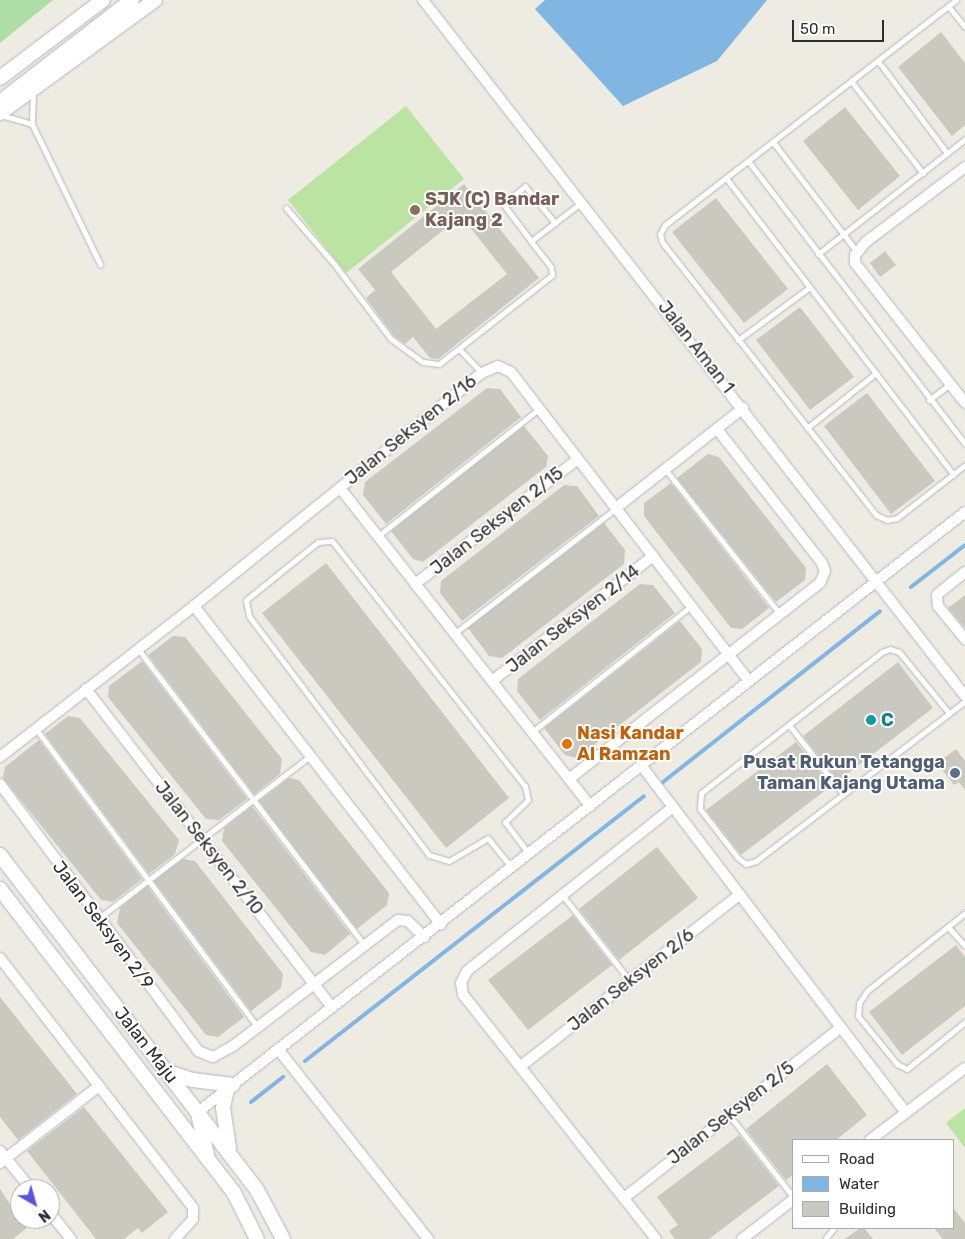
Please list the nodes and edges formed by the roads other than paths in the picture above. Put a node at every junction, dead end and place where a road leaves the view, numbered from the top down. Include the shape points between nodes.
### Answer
1 (90, 0) edge
2 (103, 0) edge
3 (132, 0) edge
4 (155, 0) edge
5 (423, 0) edge
6 (956, 0) edge
7 (948, 6) junction
8 (965, 27) edge
9 (878, 61) junction
10 (0, 71) edge
11 (0, 78) edge
12 (851, 81) junction
13 (34, 88) junction
14 (0, 102) edge
15 (0, 114) edge
16 (32, 124) junction
17 (965, 139) edge
18 (773, 142) junction
19 (947, 153) junction
20 (748, 162) junction
21 (965, 167) edge
22 (923, 172) junction
23 (726, 178) junction
24 (583, 202) junction
25 (286, 208) dead end
26 (554, 223) junction
27 (843, 234) junction
28 (531, 241) junction
29 (857, 252) junction
30 (818, 254) junction
31 (100, 264) dead end
32 (810, 287) junction
33 (738, 340) junction
34 (459, 349) junction
35 (482, 372) junction
36 (876, 373) junction
37 (950, 384) junction
38 (929, 400) junction
39 (965, 403) edge
40 (743, 408) junction
41 (540, 409) junction
42 (717, 428) junction
43 (807, 428) junction
44 (965, 444) edge
45 (578, 459) junction
46 (965, 465) edge
47 (665, 469) junction
48 (954, 475) junction
49 (340, 488) junction
50 (616, 508) junction
51 (965, 512) edge
52 (378, 536) junction
53 (653, 556) junction
54 (965, 572) edge
55 (877, 581) junction
56 (415, 584) junction
57 (194, 606) junction
58 (691, 606) junction
59 (780, 614) junction
60 (454, 634) junction
61 (965, 640) edge
62 (137, 649) junction
63 (728, 654) junction
64 (492, 681) junction
65 (748, 681) junction
66 (86, 689) junction
67 (965, 696) edge
68 (965, 701) edge
69 (949, 713) junction
70 (789, 725) junction
71 (36, 729) junction
72 (532, 732) junction
73 (310, 755) junction
74 (0, 757) edge
75 (641, 766) junction
76 (569, 779) junction
77 (0, 784) edge
78 (843, 794) junction
79 (252, 799) junction
80 (590, 806) junction
81 (673, 806) junction
82 (202, 837) junction
83 (530, 854) junction
84 (0, 855) edge
85 (513, 868) junction
86 (148, 880) junction
87 (0, 889) edge
88 (740, 894) junction
89 (562, 896) junction
90 (965, 913) edge
91 (98, 919) junction
92 (441, 925) junction
93 (948, 927) junction
94 (424, 937) junction
95 (364, 944) junction
96 (965, 946) edge
97 (0, 958) edge
98 (630, 981) junction
99 (313, 984) junction
100 (332, 1007) junction
101 (965, 1022) edge
102 (257, 1027) junction
103 (839, 1029) junction
104 (278, 1049) junction
105 (521, 1066) junction
106 (965, 1068) edge
107 (168, 1072) junction
108 (99, 1086) junction
109 (230, 1088) junction
110 (155, 1093) junction
111 (198, 1112) junction
112 (906, 1113) junction
113 (728, 1115) junction
114 (871, 1139) edge
115 (230, 1153) junction
116 (2, 1158) edge
117 (210, 1163) junction
118 (22, 1179) edge
119 (792, 1195) edge
120 (624, 1198) junction
121 (792, 1200) edge
122 (60, 1225) edge
123 (833, 1229) edge
124 (71, 1239) edge
125 (175, 1239) edge
126 (257, 1239) edge
127 (283, 1239) edge
128 (428, 1239) edge
129 (656, 1239) edge
130 (742, 1239) edge
131 (825, 1239) edge

1 - 10 street
2 - 11 street
3 - 14 street
4 - 13 street
5 - 24 street, Jalan Aman 1
6 - 7 lane
7 - 8 lane
7 - 9 lane
9 - 12 lane
9 - 19 lane
12 - 18 lane
12 - 22 lane
13 - 15 street
13 - 16 lane via 30,102
15 - 16 lane
16 - 31 lane
17 - 19 lane
18 - 20 lane
18 - 27 lane
19 - 22 lane
20 - 23 lane
20 - 30 lane
21 - 29 street
22 - 27 lane
23 - 32 lane
23 - 33 lane via 665,225 660,234 662,242
24 - 26 lane
24 - 40 street, Jalan Aman 1
25 - 34 lane via 335,265 381,328 403,349 423,362 439,364
26 - 28 lane
26 - 28 lane via 525,186 503,204
27 - 29 lane
27 - 30 lane
28 - 34 lane via 551,267 552,275
29 - 37 street via 857,270
30 - 38 lane
32 - 33 lane
32 - 36 lane
33 - 43 lane
34 - 35 lane
35 - 41 street via 498,366 511,372
35 - 49 street, Jalan Seksyen 2/16
36 - 43 lane
36 - 48 lane
37 - 38 lane
37 - 39 street
38 - 44 lane
40 - 42 street
40 - 55 street, Jalan Aman 1
41 - 45 street
41 - 52 lane
42 - 47 street
42 - 59 street via 825,571 820,583
43 - 48 lane via 876,515 887,520 897,518
45 - 50 street
45 - 56 street, Jalan Seksyen 2/15
46 - 48 lane
47 - 50 street
47 - 59 lane
49 - 52 street
49 - 57 street, Jalan Seksyen 2/16
50 - 53 street
50 - 60 lane
51 - 55 street
52 - 56 street
53 - 58 street
53 - 64 street, Jalan Seksyen 2/14
54 - 61 street via 937,596 938,606
55 - 65 street
55 - 67 street, Jalan Aman 1
56 - 60 street
57 - 62 street, Jalan Seksyen 2/16
57 - 73 street
58 - 63 street
58 - 72 lane
59 - 63 street
60 - 64 street
62 - 66 street, Jalan Seksyen 2/16
62 - 79 lane
63 - 65 street
63 - 76 street
64 - 72 street
65 - 75 street
66 - 71 street, Jalan Seksyen 2/16
66 - 82 street, Jalan Seksyen 2/10
68 - 69 lane
69 - 70 lane via 899,652 890,649
69 - 78 lane
70 - 78 lane
70 - 78 lane via 701,793 700,809 738,858 746,864 756,861
71 - 74 street, Jalan Seksyen 2/16
71 - 86 lane
72 - 76 street
73 - 79 lane
73 - 92 street
75 - 80 street
75 - 81 street
76 - 80 street
77 - 91 street, Jalan Seksyen 2/9
79 - 82 lane
79 - 95 lane
80 - 83 street
81 - 88 street
81 - 89 street
82 - 86 lane
82 - 99 street, Jalan Seksyen 2/10
83 - 85 street
83 - 85 lane via 505,822 528,800 525,786 332,542 318,542 246,600 249,616 429,855 449,862 488,838
84 - 107 street, Jalan Maju
85 - 92 street
86 - 91 lane
86 - 102 lane
87 - 110 street, Jalan Maju
88 - 98 street, Jalan Seksyen 2/6
88 - 103 street
89 - 98 lane
89 - 105 street via 467,971 461,983 463,995
90 - 93 lane
91 - 102 street, Jalan Seksyen 2/9 via 198,1051 213,1057
92 - 94 street
93 - 96 lane
93 - 101 lane via 867,991 859,1003 858,1016 897,1064 908,1069
94 - 95 street via 408,921 398,920
94 - 100 street
95 - 99 street
97 - 108 street
98 - 105 street, Jalan Seksyen 2/6
99 - 100 street, Jalan Seksyen 2/10
99 - 102 street
100 - 104 street
103 - 112 street
103 - 113 street, Jalan Seksyen 2/5
104 - 109 street
104 - 128 street
105 - 120 street
106 - 112 street
107 - 109 street
107 - 111 street, Jalan Maju
108 - 116 street
108 - 125 street via 193,1208 193,1219
109 - 111 street
109 - 115 street via 223,1108
110 - 111 street via 171,1103
110 - 117 street, Jalan Maju
111 - 115 street, Jalan Maju
111 - 117 street
112 - 114 street
113 - 119 lane
113 - 120 street, Jalan Seksyen 2/5
115 - 127 street, Jalan Maju via 258,1190
116 - 118 street
117 - 126 street, Jalan Maju via 234,1193
120 - 129 street
121 - 130 street
122 - 124 street
123 - 131 lane

